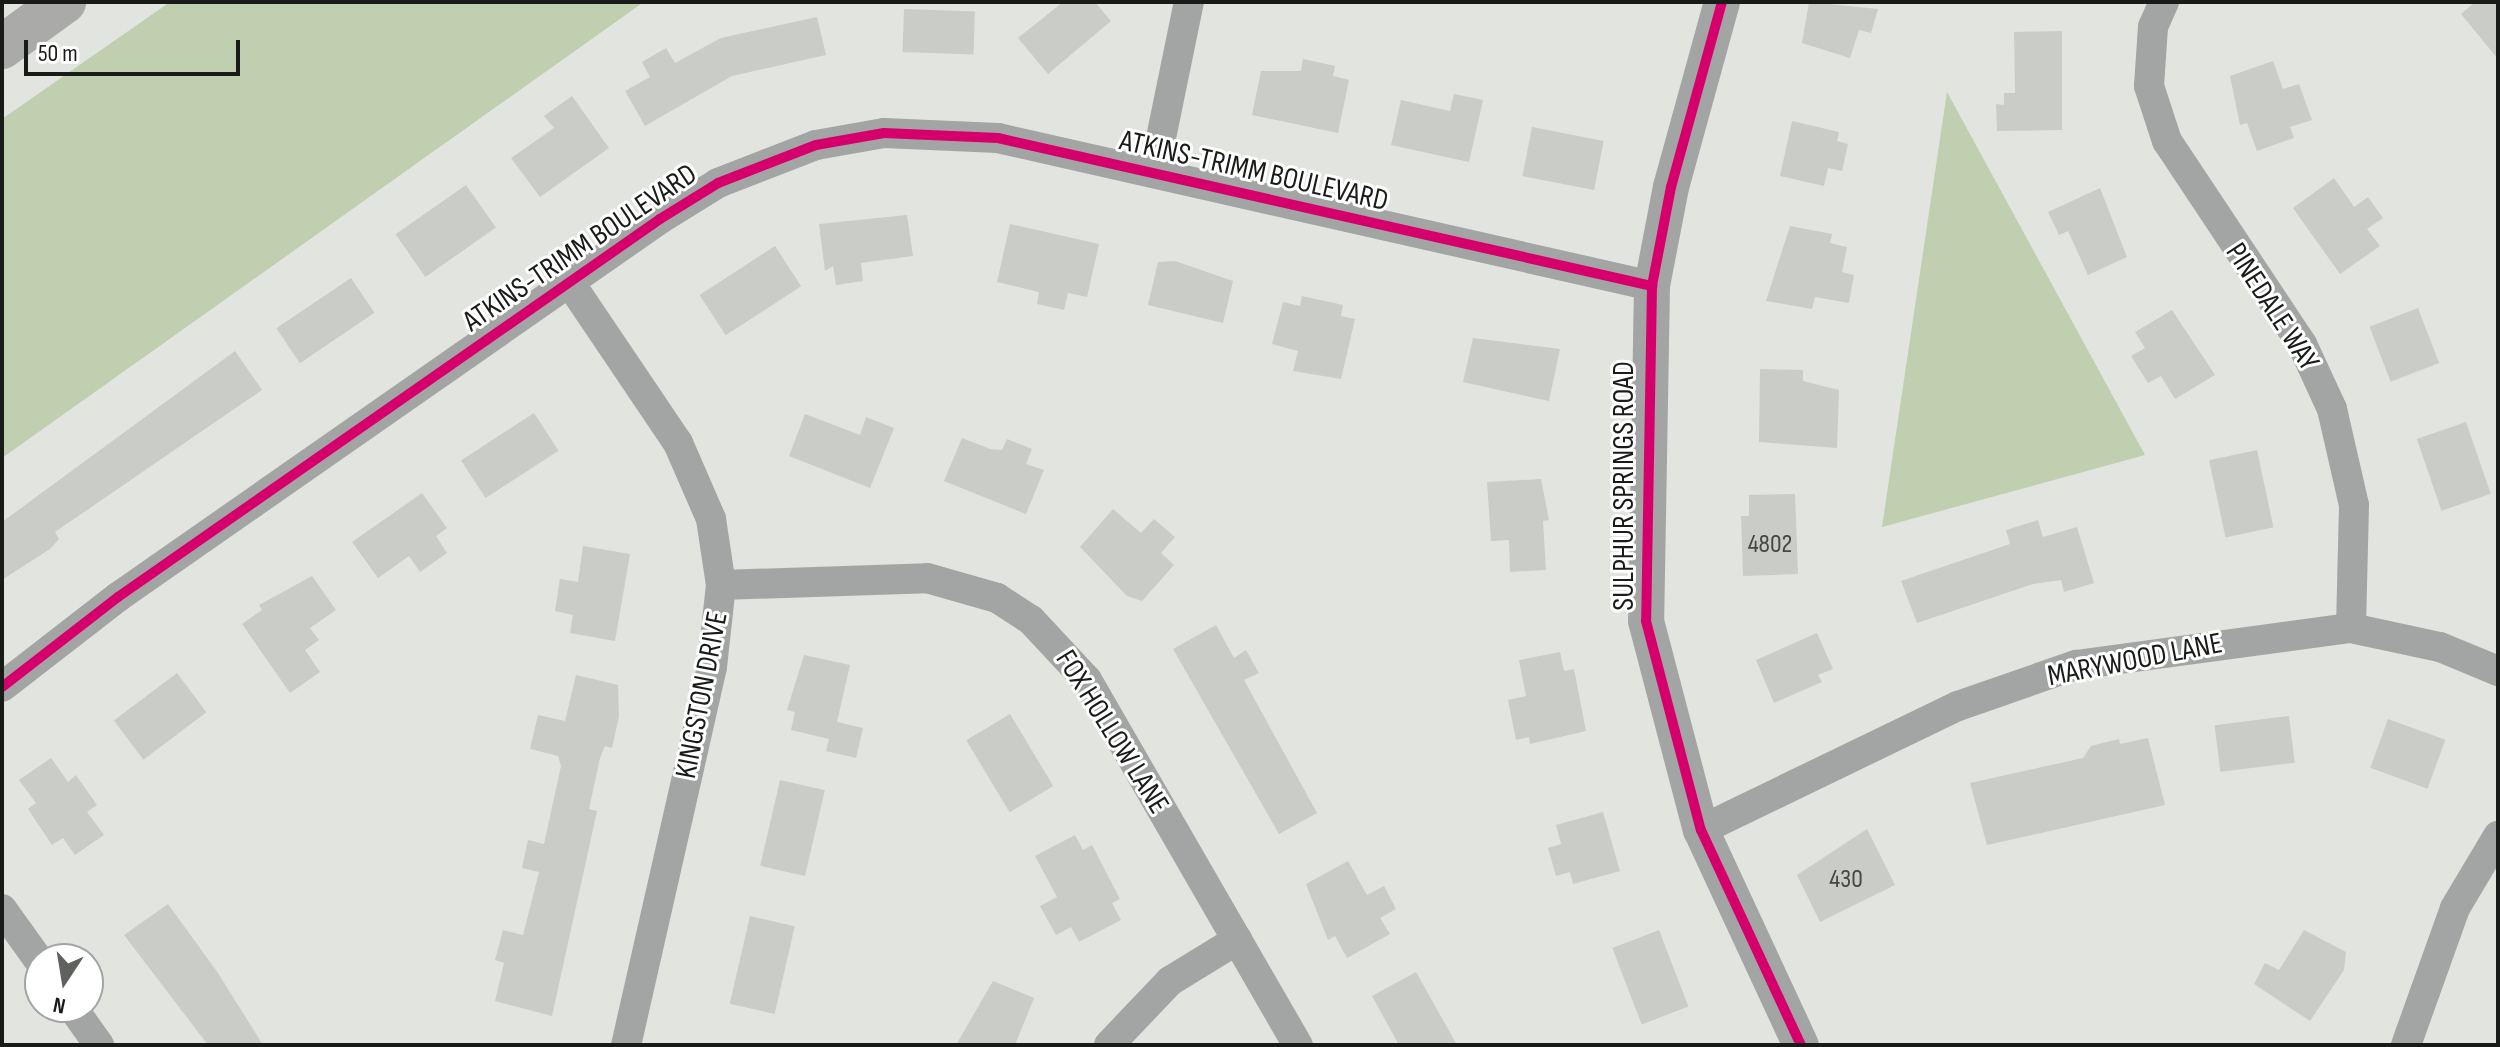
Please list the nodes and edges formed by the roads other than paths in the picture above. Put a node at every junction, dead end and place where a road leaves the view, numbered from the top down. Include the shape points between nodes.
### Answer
1 (64, 2) edge
2 (1189, 2) edge
3 (1722, 2) edge
4 (2164, 2) edge
5 (2, 47) edge
6 (1154, 172) junction
7 (570, 283) junction
8 (1652, 286) junction
9 (721, 585) junction
10 (2351, 628) junction
11 (2498, 671) edge
12 (2, 687) edge
13 (1701, 830) junction
14 (2498, 836) edge
15 (2, 909) edge
16 (1237, 940) junction
17 (26, 943) edge
18 (83, 1023) edge
19 (99, 1045) edge
20 (626, 1045) edge
21 (1109, 1045) edge
22 (1298, 1045) edge
23 (1801, 1045) edge
24 (2406, 1045) edge

1 - 5 highway
2 - 6 street
3 - 8 street, SULPHUR SPRINGS ROAD via 1671,187
4 - 10 street, PINEDALE WAY via 2153,27 2149,86 2167,141 2302,344 2335,422 2354,505
6 - 7 street, ATKINS-TRIMM BOULEVARD via 941,132 816,145 718,183
6 - 8 street, ATKINS-TRIMM BOULEVARD
7 - 9 street, KINGSTON DRIVE via 684,454 711,519
7 - 12 street, ATKINS-TRIMM BOULEVARD via 118,597
8 - 13 street, SULPHUR SPRINGS ROAD via 1646,621
9 - 16 street, FOX HOLLOW LANE via 927,578 997,598 1031,620 1087,680
9 - 20 street, KINGSTON DRIVE via 712,667
10 - 11 street, MARYWOOD LANE via 2440,647
10 - 13 street, MARYWOOD LANE via 2076,665 1958,706
13 - 23 street, SULPHUR SPRINGS ROAD
14 - 24 street via 2455,908
15 - 17 street
16 - 21 street via 1170,981
16 - 22 street, FOX HOLLOW LANE
18 - 19 street

